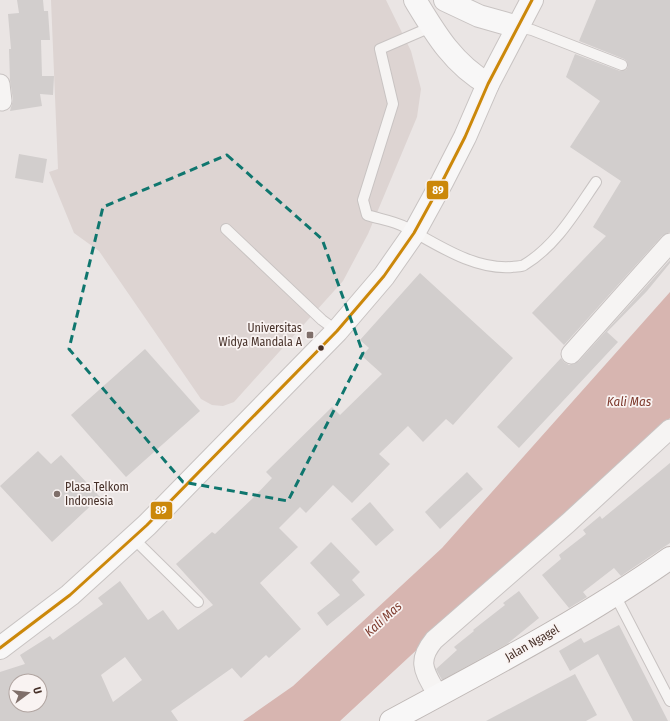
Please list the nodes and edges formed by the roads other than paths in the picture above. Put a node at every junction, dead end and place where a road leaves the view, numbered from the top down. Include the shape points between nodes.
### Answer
1 (415, 0) edge
2 (445, 0) edge
3 (532, 0) edge
4 (431, 27) junction
5 (518, 27) junction
6 (622, 65) dead end
7 (488, 84) junction
8 (596, 182) dead end
9 (226, 229) dead end
10 (414, 233) junction
11 (670, 243) edge
12 (337, 331) junction
13 (571, 354) dead end
14 (670, 429) edge
15 (133, 538) junction
16 (670, 558) edge
17 (615, 595) junction
18 (198, 602) dead end
19 (0, 648) edge
20 (438, 696) junction
21 (670, 701) edge
22 (391, 721) edge

1 - 4 main road
2 - 5 main road via 479,16
3 - 5 main road
4 - 7 main road via 454,59 472,75
4 - 10 lane via 380,48 393,104 363,200 367,215 404,226
5 - 6 lane
5 - 7 main road
7 - 10 main road via 465,137
8 - 10 lane via 567,224 542,252 523,266 500,268 477,264
9 - 12 lane via 322,320
10 - 12 main road via 384,276
11 - 13 street
12 - 15 main road
14 - 20 street via 568,523 434,640 425,652 423,661
15 - 18 lane
15 - 19 main road via 70,594
16 - 17 main road, Jalan Ngagel
17 - 20 main road, Jalan Ngagel
17 - 21 lane
20 - 22 main road, Jalan Ngagel

